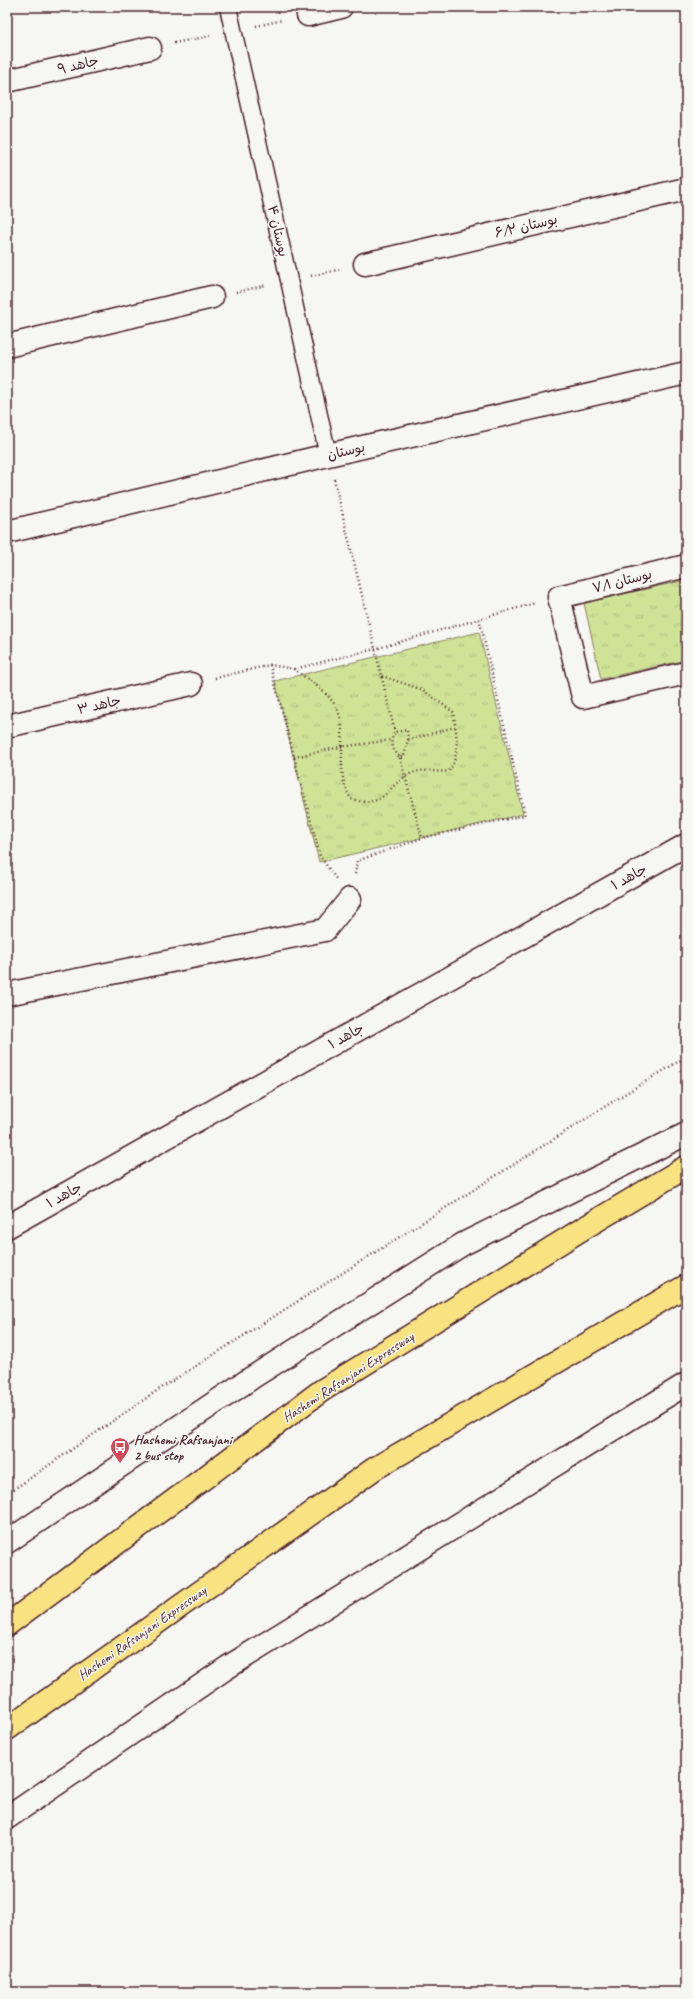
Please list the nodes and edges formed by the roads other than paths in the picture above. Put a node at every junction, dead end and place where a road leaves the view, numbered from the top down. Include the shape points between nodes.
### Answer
1 (228, 7) edge
2 (341, 7) edge
3 (308, 15) dead end
4 (150, 48) dead end
5 (7, 82) edge
6 (686, 189) edge
7 (365, 264) dead end
8 (212, 297) dead end
9 (7, 346) edge
10 (686, 373) edge
11 (328, 455) junction
12 (7, 532) edge
13 (686, 566) edge
14 (686, 673) edge
15 (191, 684) road end
16 (7, 726) edge
17 (686, 846) edge
18 (350, 899) road end
19 (7, 994) edge
20 (686, 1134) edge
21 (686, 1167) edge
22 (7, 1226) edge
23 (686, 1286) edge
24 (686, 1384) edge
25 (7, 1542) edge
26 (7, 1625) edge
27 (7, 1729) edge
28 (7, 1818) edge

1 - 11 lane, بوستان ۴
2 - 3 street
4 - 5 street, جاهد ۹
6 - 7 street, بوستان ۶/۲
8 - 9 street
10 - 11 street, بوستان
11 - 12 street, بوستان
13 - 14 street, بوستان ۷/۱ via 559,597 583,697
15 - 16 street, جاهد ۳
17 - 22 street, جاهد ۱
18 - 19 street via 325,930
20 - 25 street via 464,1244 253,1377
21 - 26 highway, Hashemi Rafsanjani Expressway via 321,1391
23 - 27 highway, Hashemi Rafsanjani Expressway via 374,1469
24 - 28 street via 228,1667

